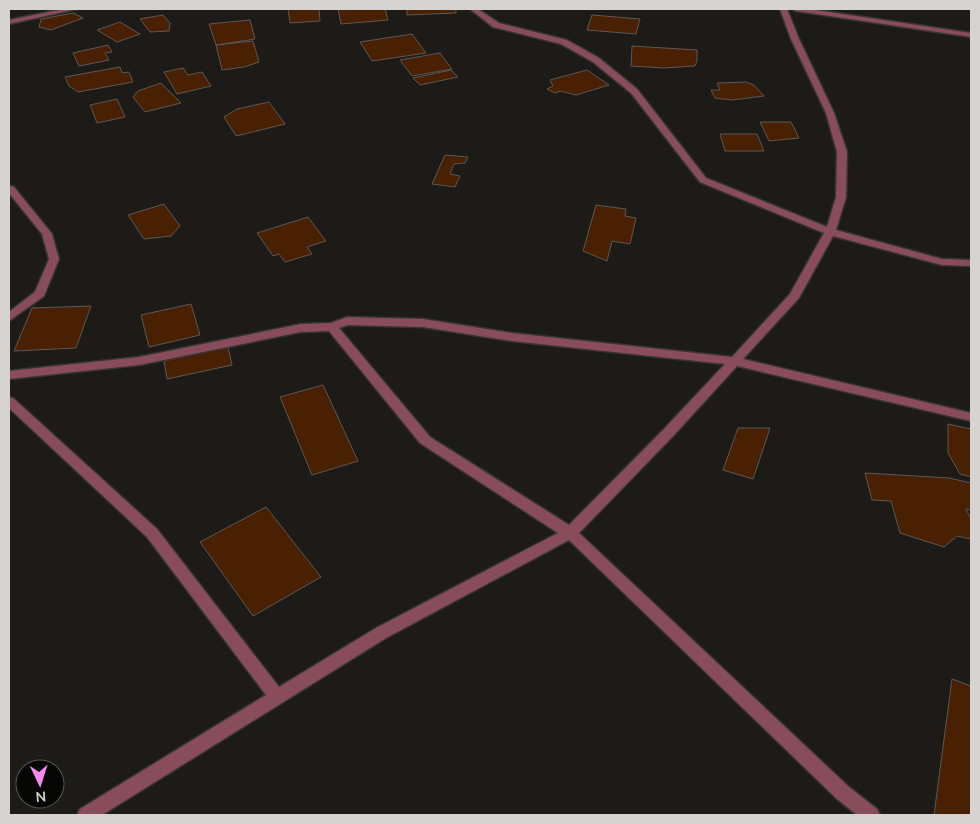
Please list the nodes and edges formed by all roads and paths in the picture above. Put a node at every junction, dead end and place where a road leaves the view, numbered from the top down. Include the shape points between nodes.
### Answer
1 (73, 9) edge
2 (474, 9) edge
3 (784, 9) edge
4 (796, 9) edge
5 (9, 22) edge
6 (971, 35) edge
7 (11, 188) dead end
8 (830, 232) junction
9 (971, 263) edge
10 (9, 317) edge
11 (332, 327) junction
12 (734, 361) junction
13 (9, 375) edge
14 (9, 401) edge
15 (971, 417) edge
16 (570, 533) junction
17 (277, 697) junction
18 (86, 815) edge
19 (871, 815) edge

1 - 5 street
2 - 8 street via 496,25 564,42 596,60 634,91 703,180
3 - 8 street via 830,113 842,152 841,197
4 - 6 street
7 - 10 street via 47,234 54,259 40,294
8 - 9 street via 942,262
8 - 12 street via 795,296
11 - 12 street via 347,321 423,323 512,337
11 - 13 street via 301,328 140,361
11 - 16 street via 424,440
12 - 15 street
12 - 16 street
14 - 17 street via 152,533
16 - 17 street via 381,633
16 - 19 street via 843,793
17 - 18 street

